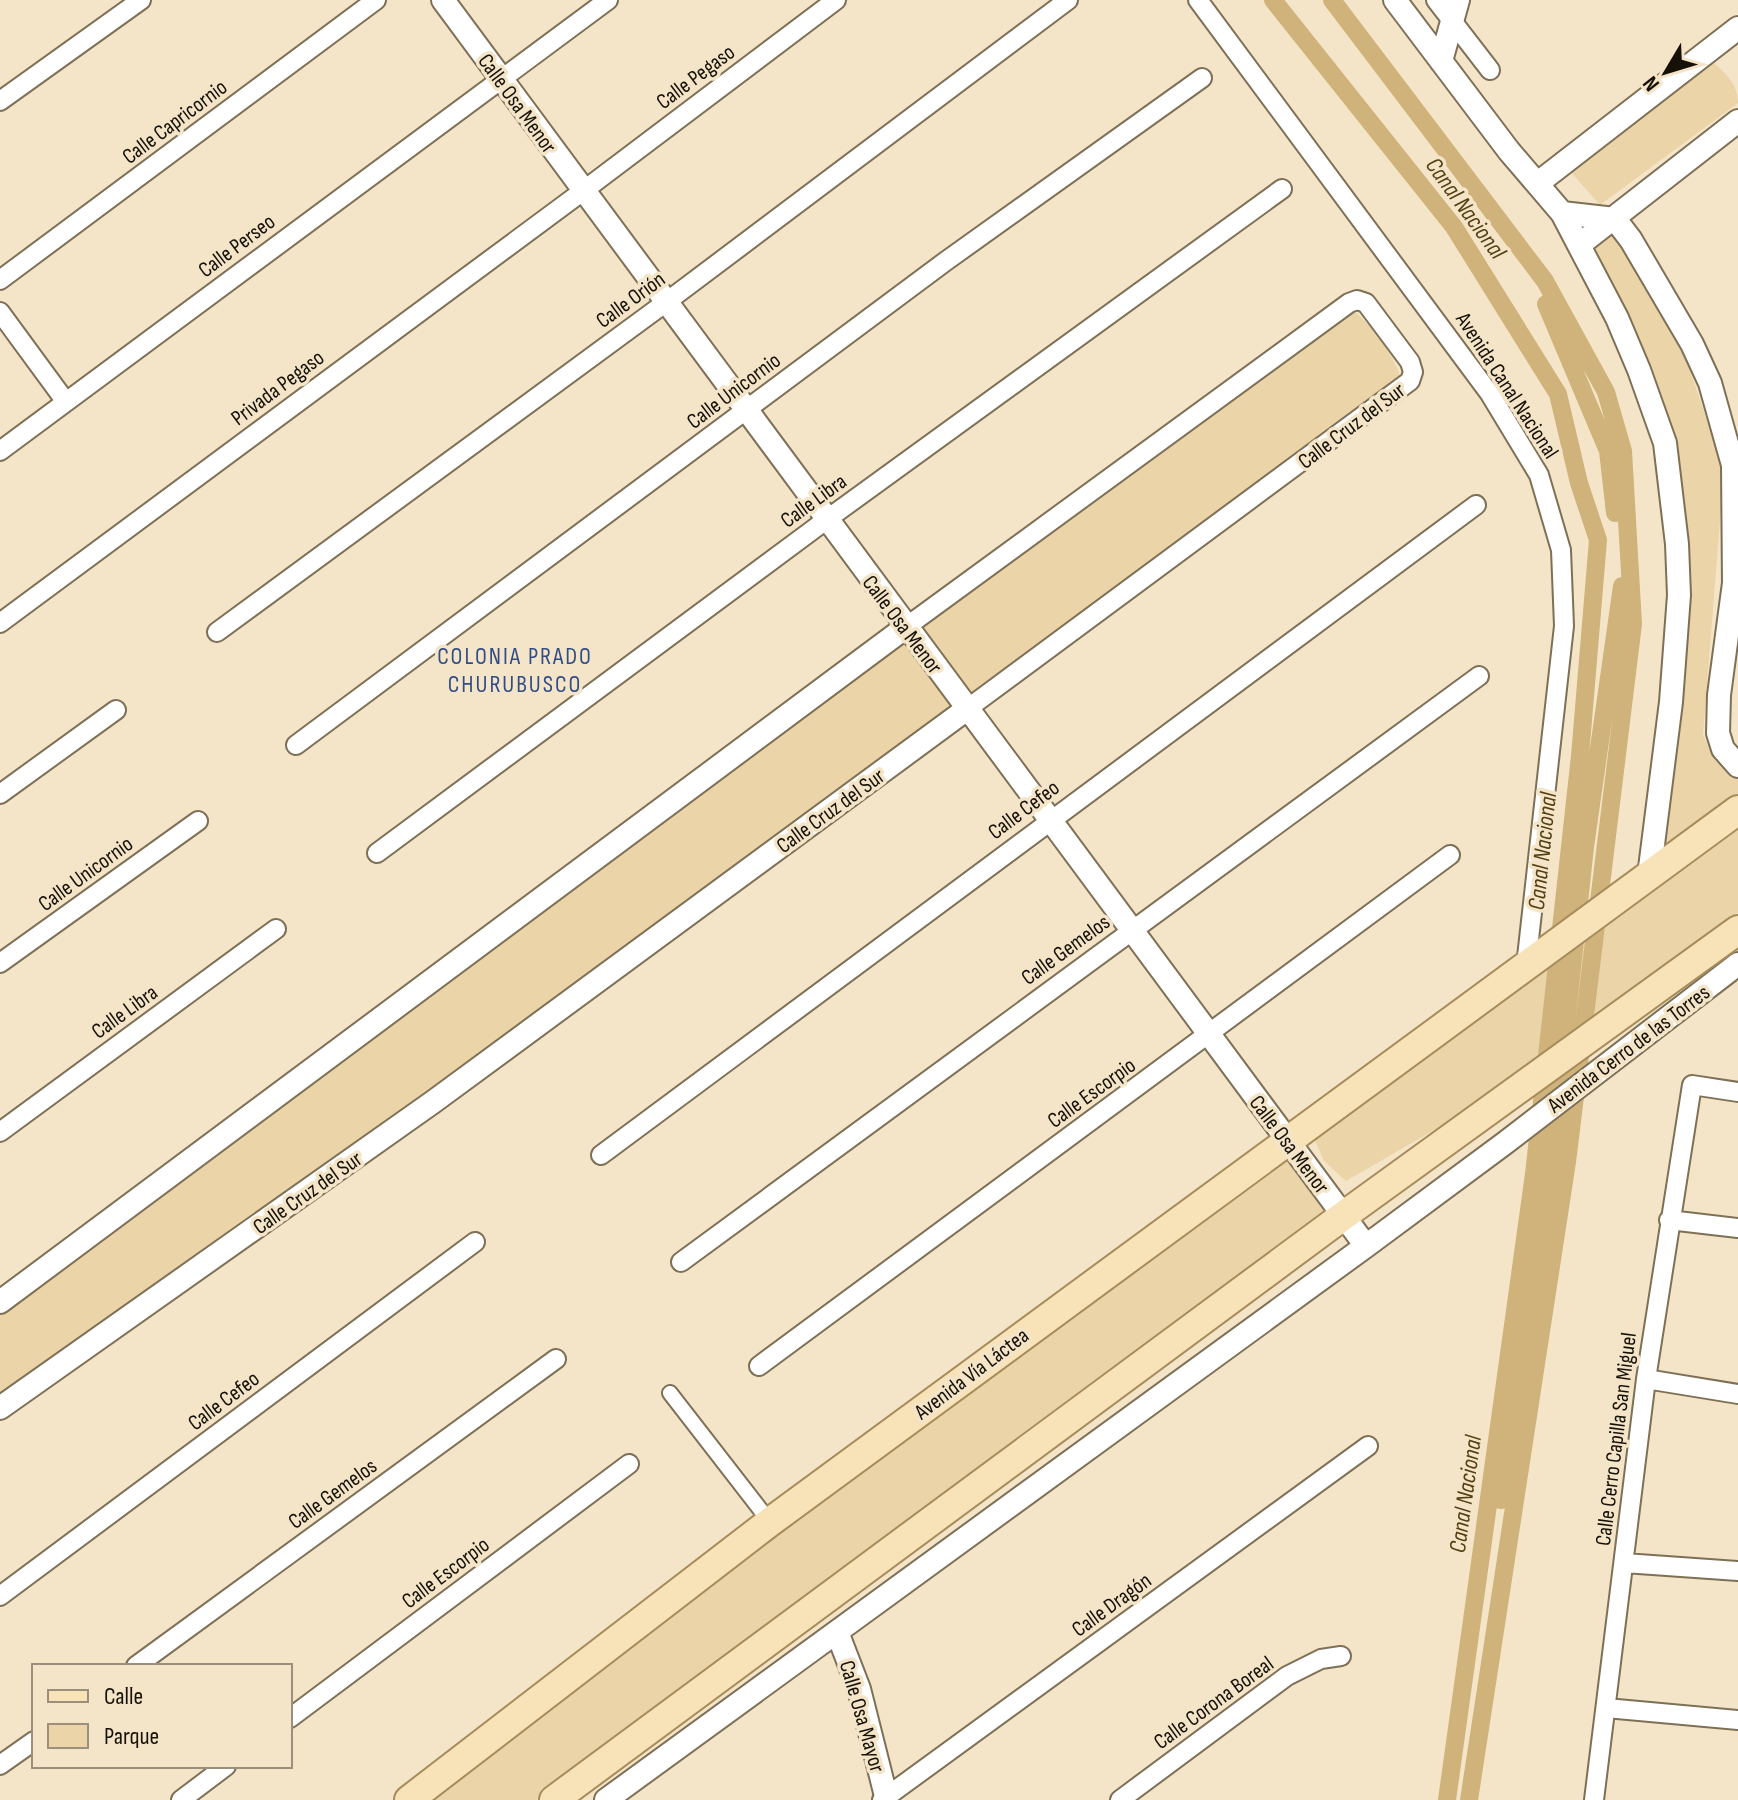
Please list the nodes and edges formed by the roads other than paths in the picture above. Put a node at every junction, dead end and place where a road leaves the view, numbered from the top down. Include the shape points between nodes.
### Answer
1 (141, 0) edge
2 (376, 0) edge
3 (443, 0) edge
4 (608, 0) edge
5 (836, 0) edge
6 (1068, 0) edge
7 (1198, 0) edge
8 (1395, 0) edge
9 (1436, 0) edge
10 (1455, 11) edge
11 (1735, 37) edge
12 (1441, 61) junction
13 (1490, 70) dead end
14 (501, 78) junction
15 (1202, 78) dead end
16 (0, 101) edge
17 (1738, 121) edge
18 (1538, 183) junction
19 (1282, 189) dead end
20 (583, 191) junction
21 (1562, 213) junction
22 (1615, 219) junction
23 (1579, 245) junction
24 (0, 280) edge
25 (665, 303) junction
26 (0, 312) edge
27 (66, 402) junction
28 (745, 410) junction
29 (0, 451) edge
30 (1476, 505) dead end
31 (826, 520) junction
32 (0, 623) edge
33 (906, 627) junction
34 (217, 632) dead end
35 (1479, 676) dead end
36 (967, 709) junction
37 (116, 710) dead end
38 (296, 745) dead end
39 (1738, 766) edge
40 (0, 794) edge
41 (1738, 810) edge
42 (1049, 820) junction
43 (198, 821) dead end
44 (377, 853) dead end
45 (1450, 855) dead end
46 (1649, 876) junction
47 (276, 929) dead end
48 (1131, 930) junction
49 (1738, 930) edge
50 (1533, 961) junction
51 (0, 963) edge
52 (1737, 966) edge
53 (1209, 1035) junction
54 (1738, 1092) edge
55 (0, 1132) edge
56 (1287, 1140) junction
57 (601, 1155) dead end
58 (1343, 1216) junction
59 (1669, 1220) junction
60 (1738, 1228) edge
61 (475, 1242) dead end
62 (1366, 1246) junction
63 (681, 1262) dead end
64 (0, 1302) edge
65 (556, 1359) dead end
66 (759, 1366) dead end
67 (1646, 1379) junction
68 (670, 1393) dead end
69 (1738, 1394) edge
70 (0, 1408) edge
71 (1368, 1446) dead end
72 (629, 1464) dead end
73 (770, 1522) junction
74 (1624, 1563) junction
75 (1738, 1571) edge
76 (0, 1596) edge
77 (837, 1632) junction
78 (1341, 1656) dead end
79 (139, 1664) edge
80 (1606, 1708) junction
81 (292, 1717) edge
82 (1738, 1720) edge
83 (32, 1742) edge
84 (0, 1765) edge
85 (223, 1768) edge
86 (885, 1799) edge
87 (181, 1800) edge
88 (409, 1800) edge
89 (554, 1800) edge
90 (606, 1800) edge
91 (1120, 1800) edge
92 (1594, 1800) edge

1 - 16 street
2 - 24 street, Calle Capricornio
3 - 14 street, Calle Osa Menor
4 - 14 street, Calle Perseo
5 - 20 street, Calle Pegaso
6 - 25 street, Calle Orión
7 - 50 street, Avenida Canal Nacional via 1490,394 1539,475 1561,550 1564,626
8 - 12 street
9 - 10 street
10 - 12 street
10 - 13 street
11 - 18 street
12 - 18 street
14 - 20 street, Calle Osa Menor
14 - 27 street, Calle Perseo
15 - 28 street, Calle Unicornio
17 - 22 street
18 - 21 street
19 - 31 street, Calle Libra
20 - 25 street, Calle Osa Menor
20 - 32 street, Privada Pegaso
21 - 22 street
21 - 23 street
22 - 23 street
22 - 39 street via 1692,344 1710,383 1733,465 1734,583 1718,733 1723,749
23 - 46 street via 1617,318 1665,443 1677,544 1671,702
25 - 28 street, Calle Osa Menor
25 - 34 street, Calle Orión
26 - 27 street
27 - 29 street, Calle Perseo
28 - 31 street, Calle Osa Menor
28 - 38 street, Calle Unicornio
30 - 42 street, Calle Cefeo
31 - 33 street, Calle Osa Menor
31 - 44 street, Calle Libra
33 - 36 street, Calle Osa Menor
33 - 36 street, Calle Cruz del Sur via 1349,303 1366,303 1410,362 1410,381
33 - 64 street, Calle Cruz del Sur
35 - 48 street, Calle Gemelos
36 - 42 street, Calle Osa Menor
36 - 70 street, Calle Cruz del Sur via 433,1102
37 - 40 street
41 - 46 main road
42 - 48 street, Calle Osa Menor
42 - 57 street, Calle Cefeo
43 - 51 street, Calle Unicornio
45 - 53 street, Calle Escorpio
46 - 50 main road
47 - 55 street, Calle Libra
48 - 53 street, Calle Osa Menor
48 - 63 street, Calle Gemelos
49 - 58 main road, Avenida Cerro de las Torres
50 - 56 main road, Avenida Vía Láctea
52 - 62 street, Avenida Cerro de las Torres
53 - 56 street, Calle Osa Menor
53 - 66 street, Calle Escorpio
54 - 59 street, Calle Cerro Capilla San Miguel via 1692,1085
56 - 58 street, Calle Osa Menor
56 - 73 main road, Avenida Vía Láctea
58 - 62 street, Calle Osa Menor
58 - 89 main road
59 - 60 street
59 - 67 street, Calle Cerro Capilla San Miguel
61 - 76 street, Calle Cefeo
62 - 77 street
65 - 79 street, Calle Gemelos
67 - 69 street
67 - 74 street, Calle Cerro Capilla San Miguel
68 - 73 street
71 - 86 street, Calle Dragón
72 - 81 street, Calle Escorpio
73 - 88 main road, Avenida Vía Láctea
74 - 75 street
74 - 80 street, Calle Cerro Capilla San Miguel
77 - 86 street, Calle Osa Mayor via 859,1689
77 - 90 street
78 - 91 street, Calle Corona Boreal via 1321,1659 1287,1676
80 - 82 street
80 - 92 street, Calle Cerro Capilla San Miguel
83 - 84 street
85 - 87 street

